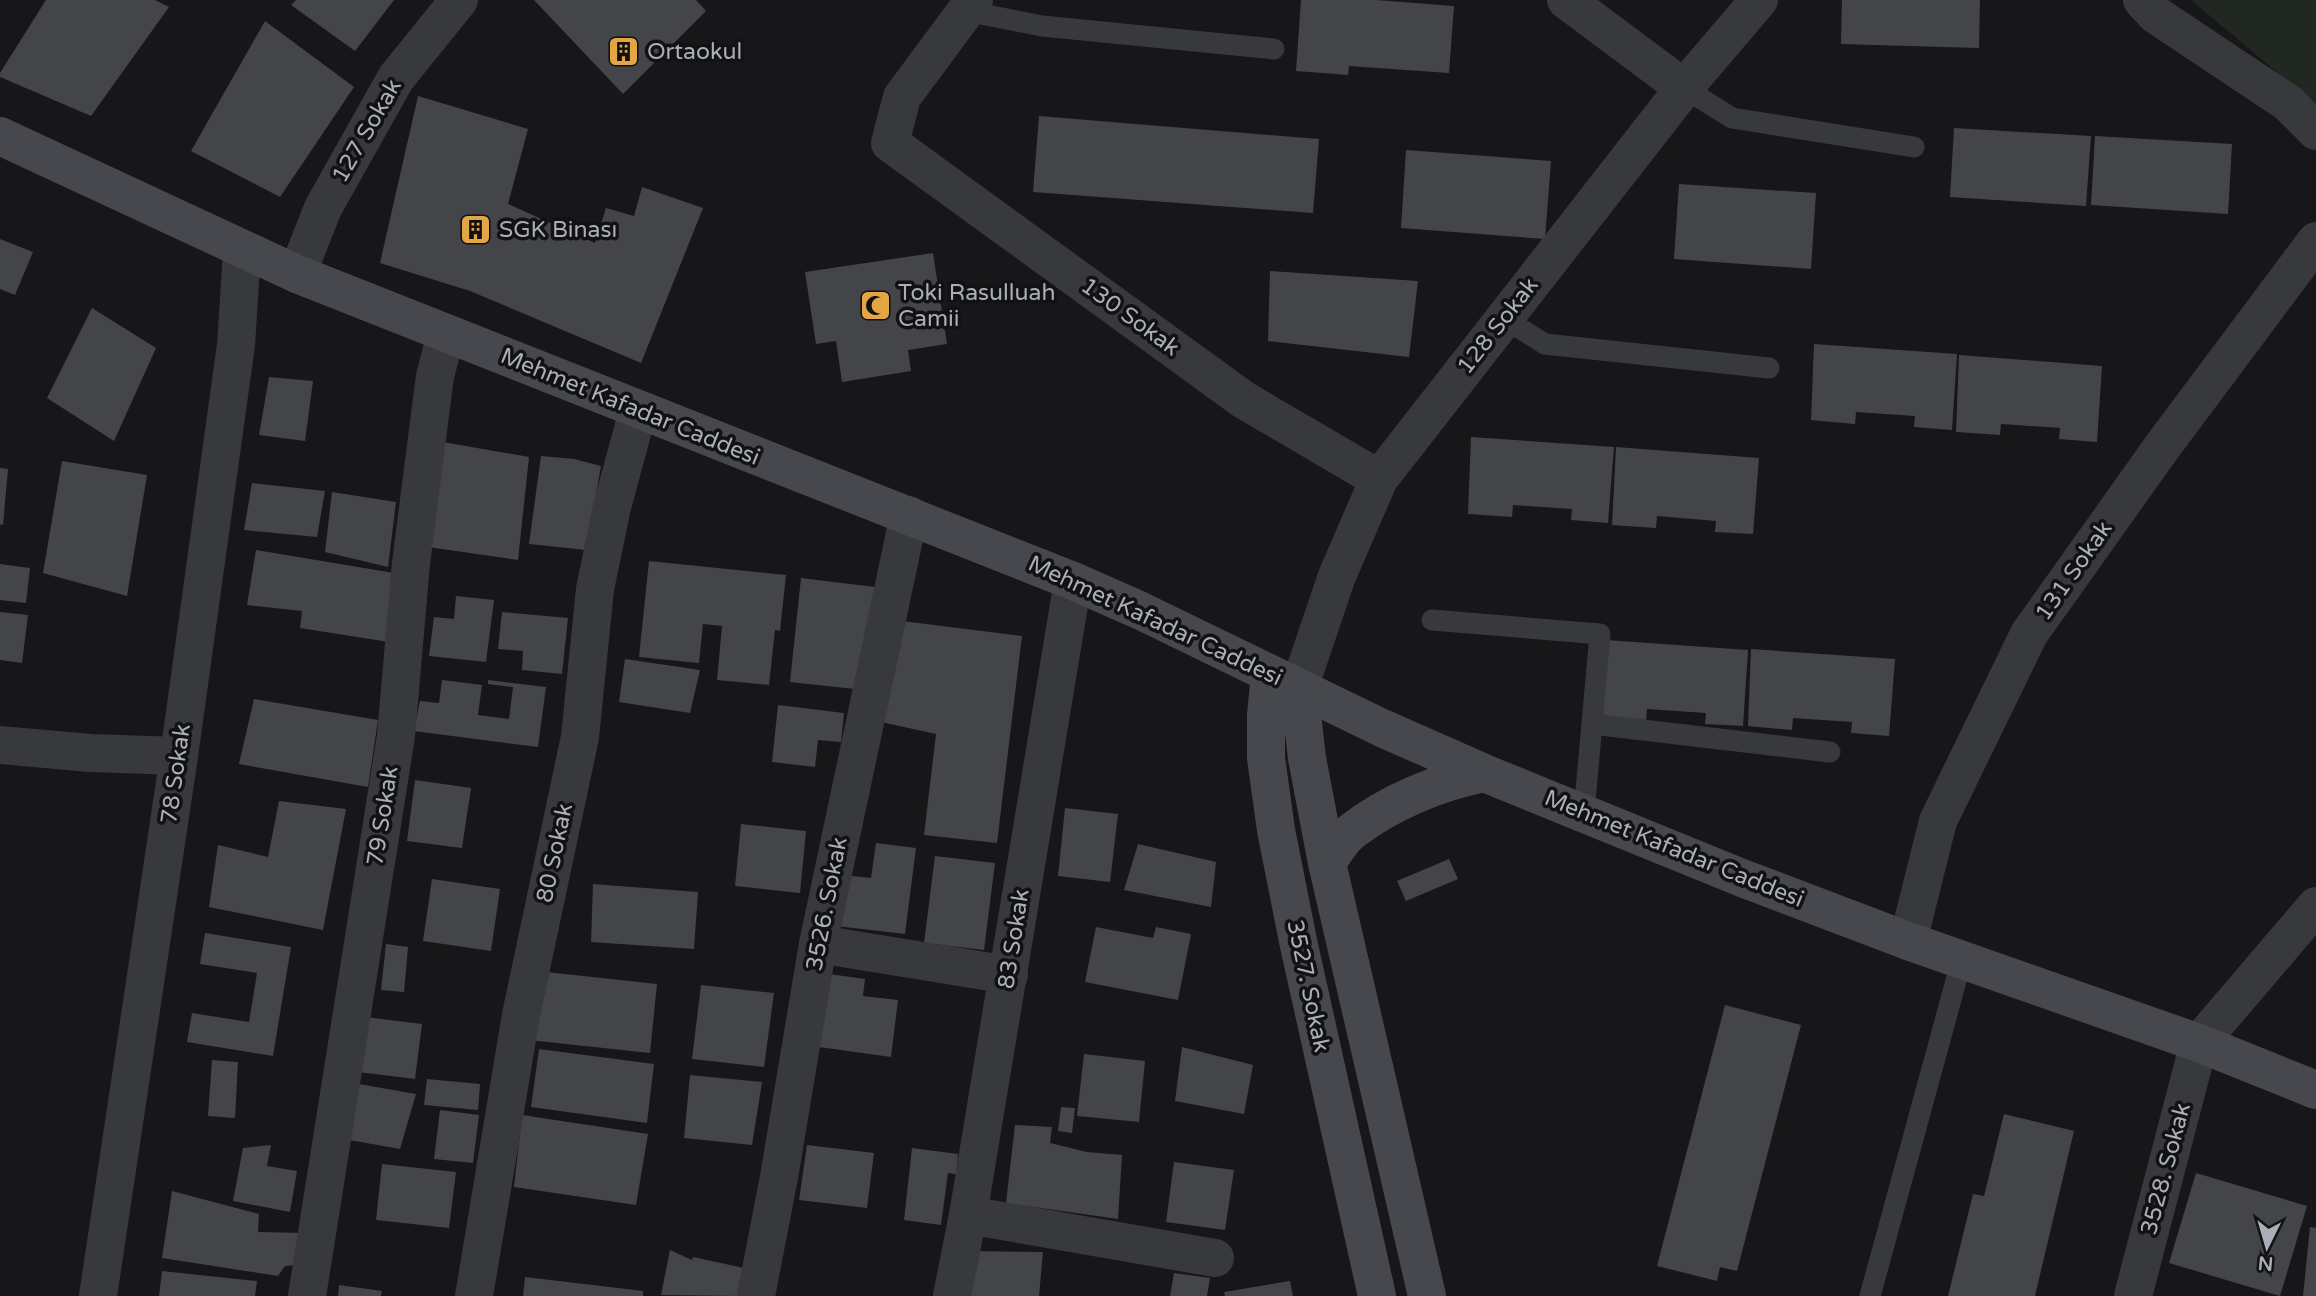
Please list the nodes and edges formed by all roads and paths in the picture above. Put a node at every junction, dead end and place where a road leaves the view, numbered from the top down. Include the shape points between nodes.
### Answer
1 (459, 0) edge
2 (1566, 0) edge
3 (1759, 0) edge
4 (2142, 0) edge
5 (970, 6) edge
6 (1275, 49) dead end
7 (1684, 88) junction
8 (2316, 131) edge
9 (0, 136) edge
10 (1914, 147) dead end
11 (2316, 241) edge
12 (243, 250) junction
13 (297, 274) junction
14 (1503, 318) junction
15 (446, 334) junction
16 (1769, 368) dead end
17 (638, 411) junction
18 (1379, 479) junction
19 (909, 515) junction
20 (1073, 581) junction
21 (1432, 620) dead end
22 (1284, 681) junction
23 (1592, 724) junction
24 (0, 745) edge
25 (1830, 752) dead end
26 (179, 756) junction
27 (1484, 773) junction
28 (1584, 813) junction
29 (1327, 863) junction
30 (2316, 906) edge
31 (1908, 941) junction
32 (818, 944) junction
33 (1962, 959) junction
34 (1009, 975) junction
35 (2199, 1043) junction
36 (2316, 1090) edge
37 (968, 1216) junction
38 (1215, 1258) dead end
39 (98, 1296) edge
40 (307, 1296) edge
41 (474, 1296) edge
42 (756, 1296) edge
43 (952, 1296) edge
44 (1377, 1296) edge
45 (1427, 1296) edge
46 (1870, 1296) edge
47 (2133, 1296) edge

1 - 13 street, 127 Sokak via 396,78 323,208
2 - 7 street
3 - 7 street, 128 Sokak
4 - 8 street via 2156,15 2288,103
5 - 6 lane via 1042,26
5 - 18 street, 130 Sokak via 902,97 890,143 1244,400
7 - 10 lane via 1732,118
7 - 14 street, 128 Sokak
9 - 12 main road, Mehmet Kafadar Caddesi
11 - 31 street, 131 Sokak via 2029,634 1938,821
12 - 13 main road, Mehmet Kafadar Caddesi
12 - 26 street, 78 Sokak via 236,345
13 - 15 main road, Mehmet Kafadar Caddesi
14 - 16 lane via 1545,344
14 - 18 street, 128 Sokak
15 - 17 main road, Mehmet Kafadar Caddesi
15 - 40 street, 79 Sokak via 435,376 411,563 396,736
17 - 19 main road, Mehmet Kafadar Caddesi
17 - 41 street, 80 Sokak via 595,589 580,737 521,1015
18 - 22 street, 128 Sokak
19 - 20 main road, Mehmet Kafadar Caddesi
19 - 32 street, 3526. Sokak
20 - 22 main road, Mehmet Kafadar Caddesi
20 - 34 street, 83 Sokak
21 - 23 lane via 1600,634
22 - 27 main road, Mehmet Kafadar Caddesi
22 - 29 main road, 3527. Sokak via 1307,758
22 - 44 main road, 3527. Sokak via 1266,715 1266,758 1276,830
23 - 25 lane
23 - 28 lane
24 - 26 street
26 - 39 street, 78 Sokak
27 - 28 main road, Mehmet Kafadar Caddesi
27 - 29 main road via 1457,778 1378,815 1349,834
28 - 31 main road, Mehmet Kafadar Caddesi
29 - 45 main road, 3527. Sokak
30 - 35 street
31 - 33 main road, Mehmet Kafadar Caddesi
32 - 34 street
32 - 42 street, 3526. Sokak
33 - 35 main road, Mehmet Kafadar Caddesi
33 - 46 lane
34 - 37 street, 83 Sokak
35 - 36 main road, Mehmet Kafadar Caddesi
35 - 47 street, 3528. Sokak
37 - 38 street
37 - 43 street, 83 Sokak

